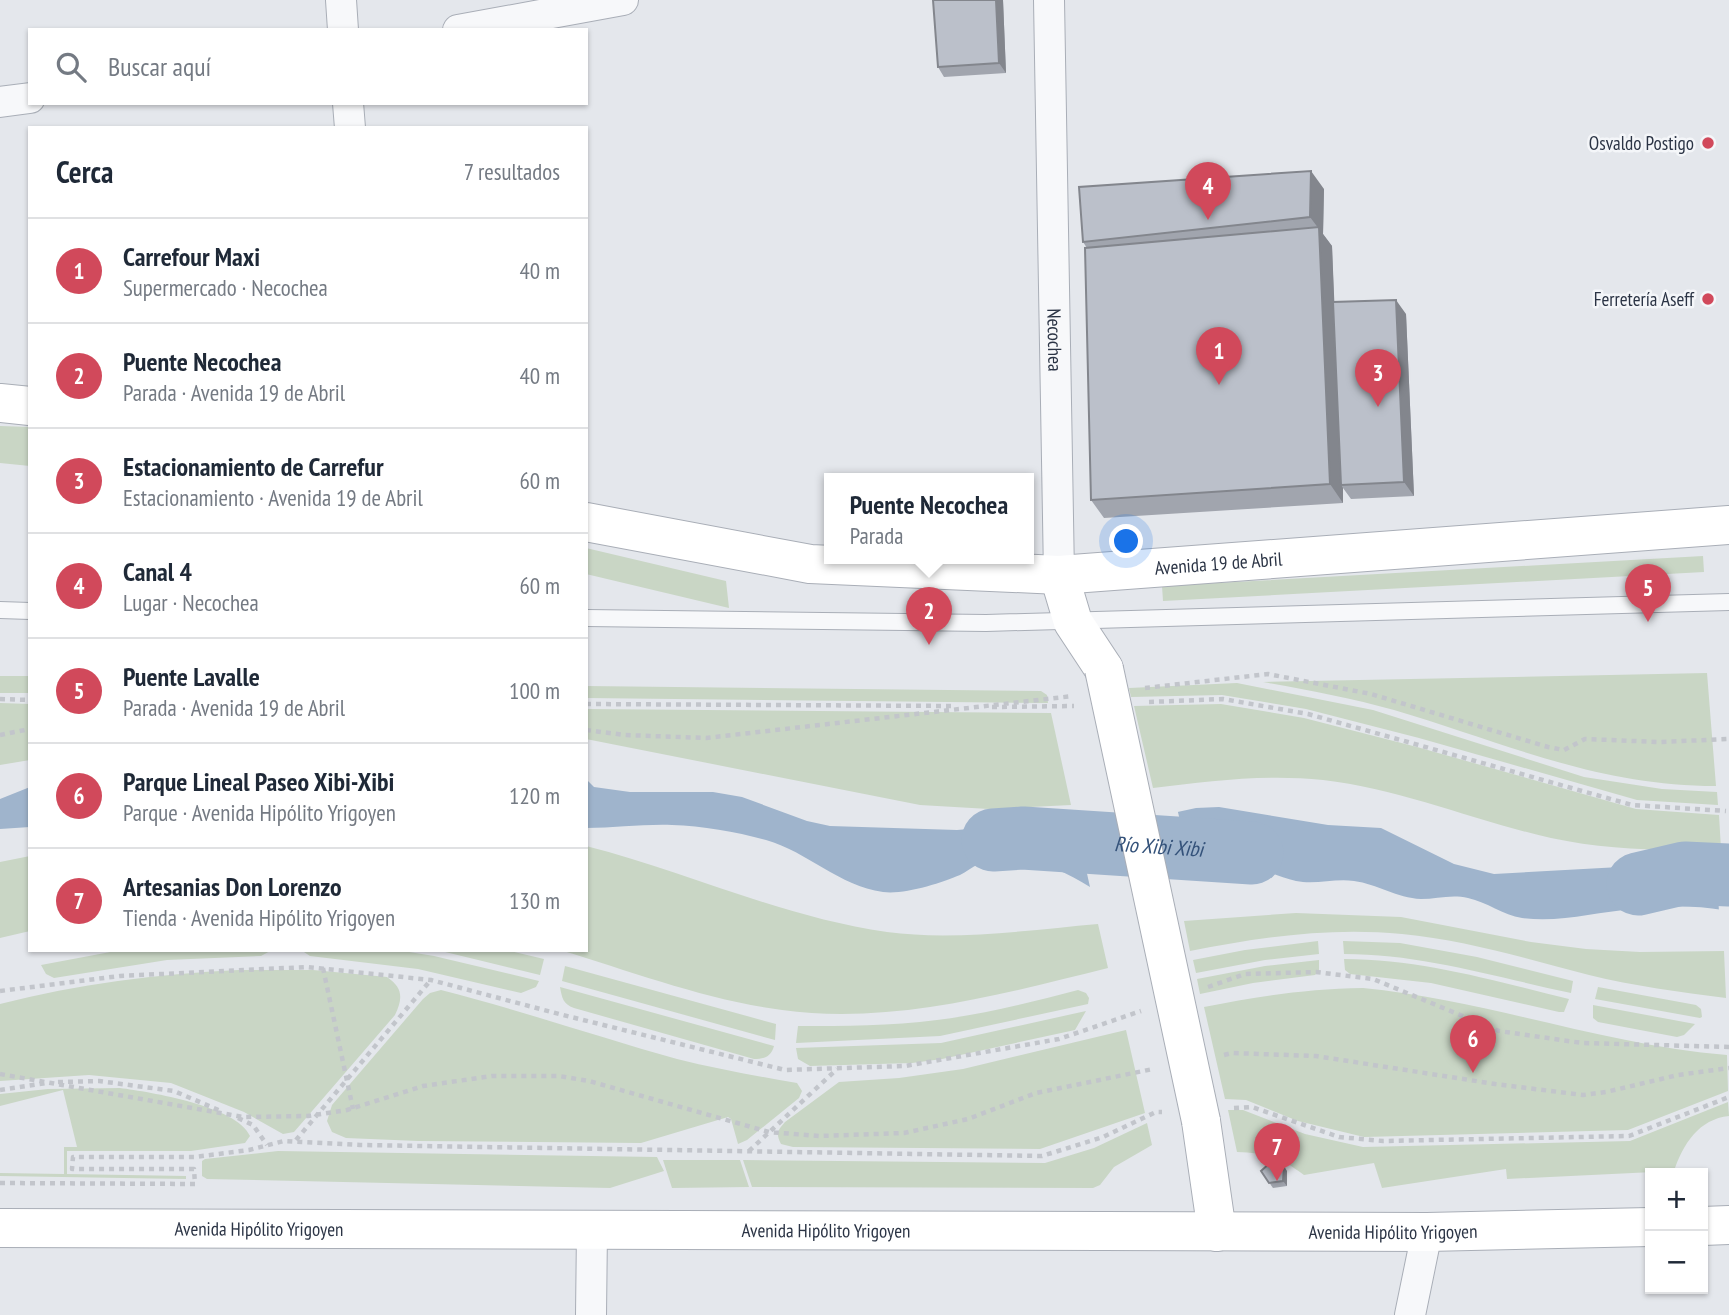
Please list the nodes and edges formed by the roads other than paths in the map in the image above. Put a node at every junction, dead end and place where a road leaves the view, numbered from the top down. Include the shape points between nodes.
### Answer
1 (341, 0) edge
2 (623, 0) edge
3 (1049, 0) edge
4 (342, 28) edge
5 (469, 28) edge
6 (28, 98) edge
7 (0, 102) edge
8 (348, 105) edge
9 (351, 126) edge
10 (0, 403) edge
11 (28, 406) edge
12 (588, 522) edge
13 (1729, 525) edge
14 (1059, 575) junction
15 (1729, 603) edge
16 (0, 610) edge
17 (28, 611) edge
18 (588, 618) edge
19 (1073, 622) junction
20 (1708, 1226) edge
21 (1729, 1226) edge
22 (1645, 1227) edge
23 (0, 1228) edge
24 (592, 1230) junction
25 (1217, 1232) junction
26 (1427, 1232) junction
27 (591, 1315) edge
28 (1410, 1315) edge

1 - 4 street
2 - 5 street
3 - 14 street, Necochea
6 - 7 street
8 - 9 street
10 - 11 main road
12 - 14 main road, Avenida 19 de Abril via 810,564
13 - 14 main road, Avenida 19 de Abril
14 - 19 main road, Necochea
15 - 19 lane
16 - 17 lane
18 - 19 lane
19 - 25 main road, Necochea, bridge via 1106,684 1199,1113
20 - 21 main road
22 - 26 main road, Avenida Hipólito Yrigoyen
23 - 24 main road, Avenida Hipólito Yrigoyen
24 - 25 main road, Avenida Hipólito Yrigoyen
24 - 27 street
25 - 26 main road, Avenida Hipólito Yrigoyen
26 - 28 street

